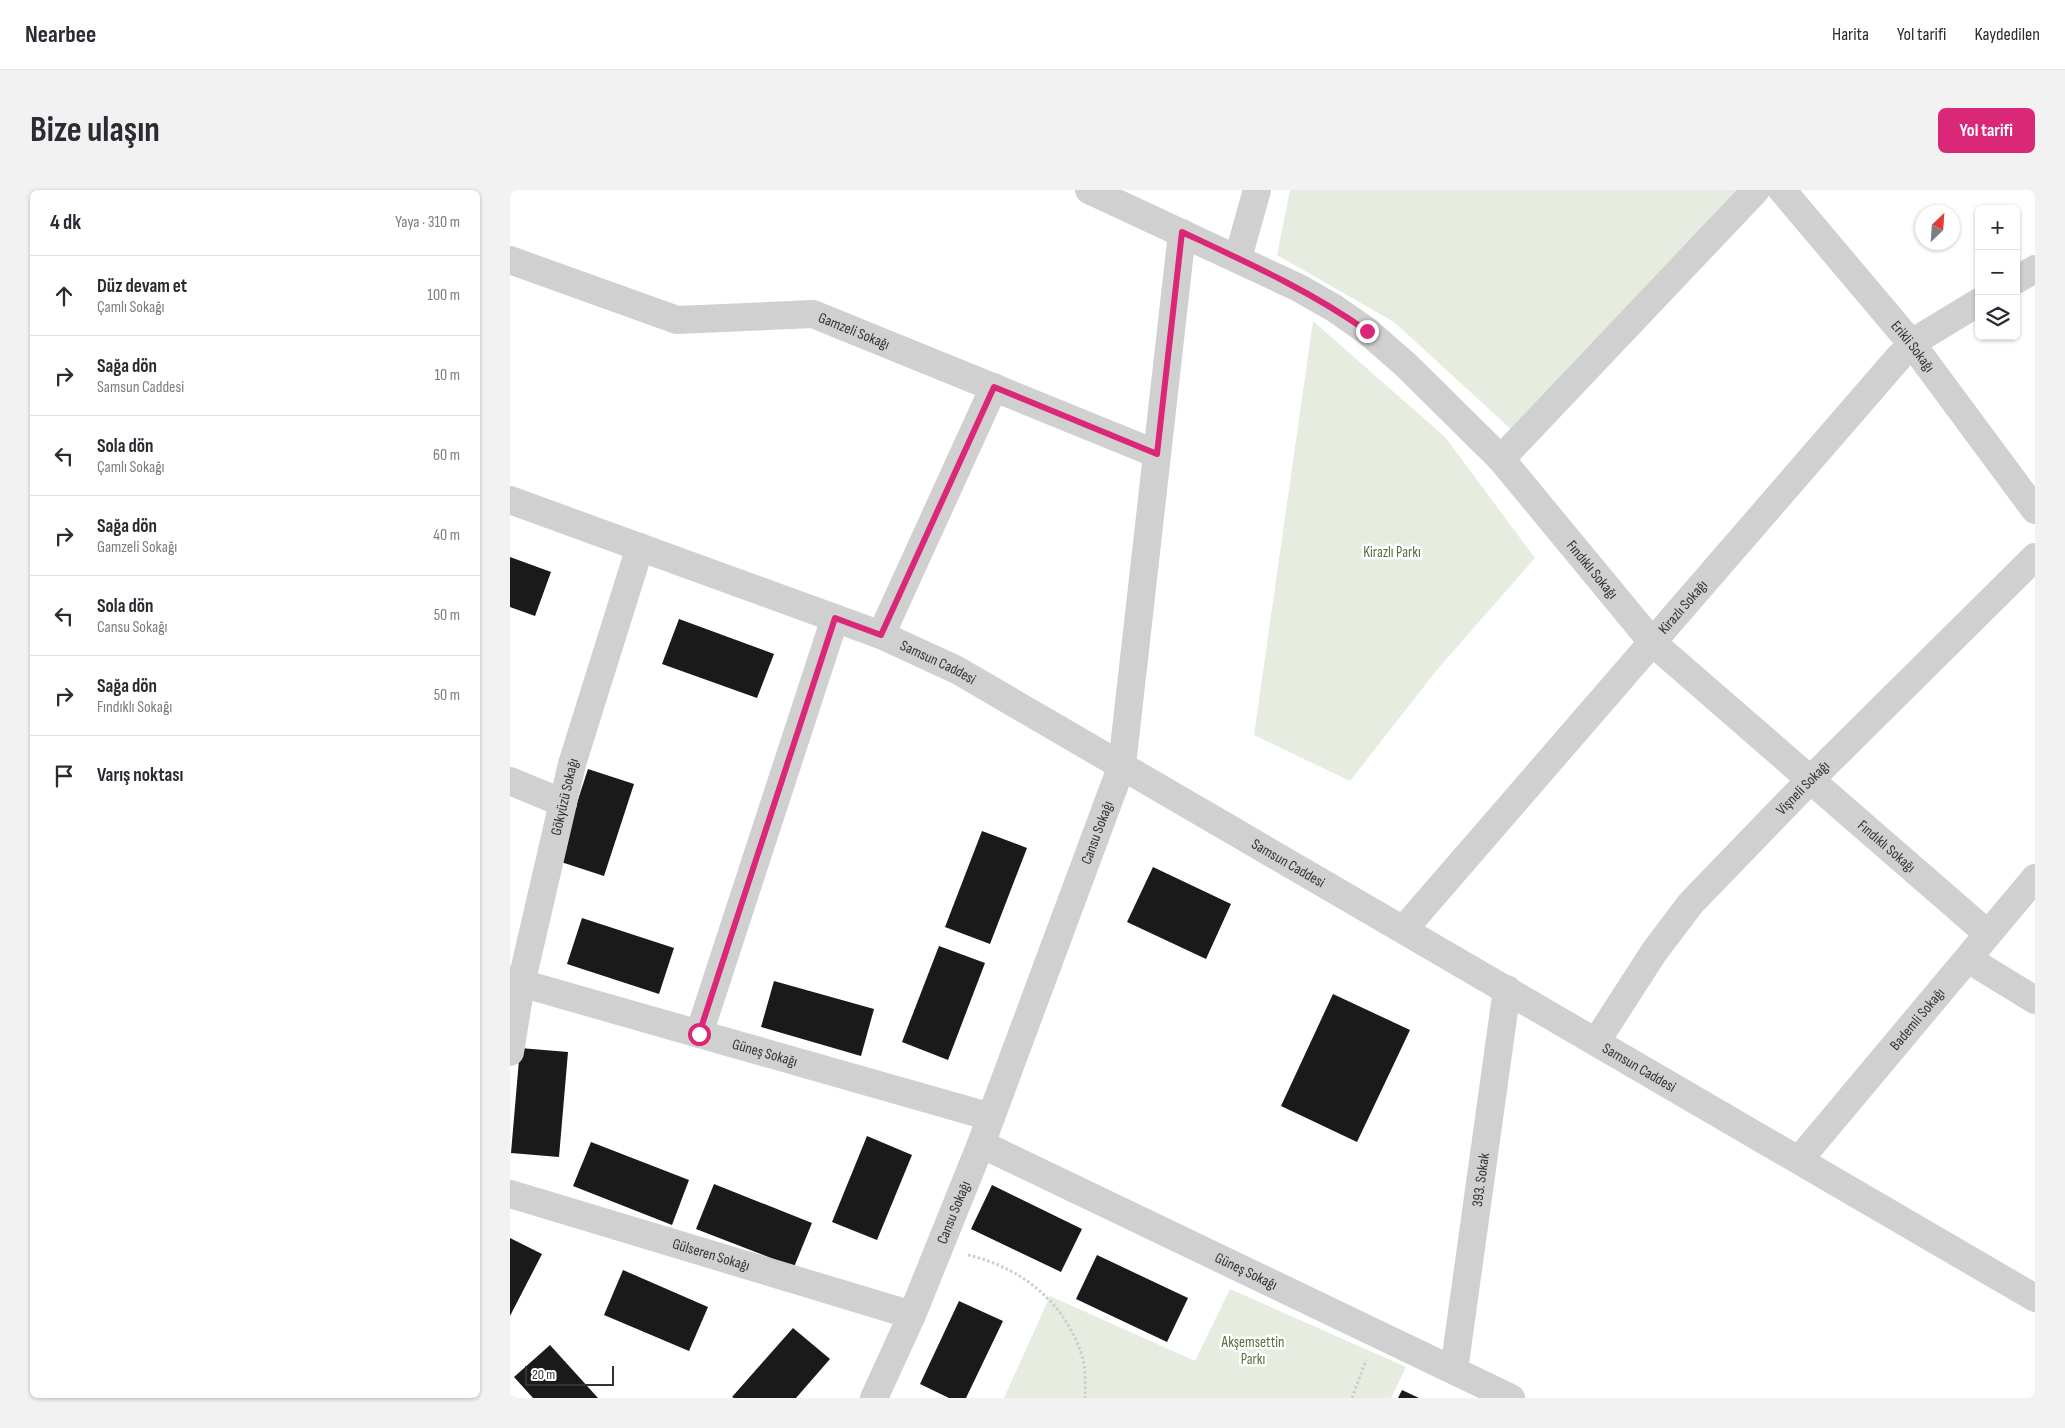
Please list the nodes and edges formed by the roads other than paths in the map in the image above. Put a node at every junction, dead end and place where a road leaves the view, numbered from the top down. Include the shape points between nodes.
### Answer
1 (1089, 190) edge
2 (1257, 190) edge
3 (1756, 190) edge
4 (1782, 190) edge
5 (1182, 232) junction
6 (1238, 258) junction
7 (510, 260) edge
8 (2035, 269) edge
9 (2020, 278) edge
10 (1975, 305) edge
11 (1912, 344) junction
12 (994, 387) junction
13 (1157, 454) junction
14 (1500, 458) junction
15 (510, 500) edge
16 (2035, 510) edge
17 (640, 547) junction
18 (2035, 558) edge
19 (835, 618) junction
20 (881, 635) junction
21 (1653, 643) junction
22 (1122, 765) junction
23 (1810, 780) junction
24 (510, 781) edge
25 (563, 802) junction
26 (2035, 878) edge
27 (1404, 929) junction
28 (1988, 934) junction
29 (1968, 959) junction
30 (516, 982) edge
31 (1507, 989) junction
32 (2035, 1000) edge
33 (699, 1034) junction
34 (1596, 1042) junction
35 (510, 1052) edge
36 (991, 1118) junction
37 (981, 1144) junction
38 (1799, 1160) junction
39 (510, 1194) edge
40 (2035, 1298) edge
41 (912, 1316) junction
42 (1454, 1370) junction
43 (874, 1398) edge
44 (1512, 1398) edge

1 - 5 street, Fındıklı Sokağı
2 - 6 street
3 - 14 street
4 - 11 street, Erikli Sokağı
5 - 6 street, Fındıklı Sokağı
5 - 13 street, Cansu Sokağı
6 - 14 street, Fındıklı Sokağı via 1299,288 1367,331
7 - 12 street, Gamzeli Sokağı via 678,320 813,314
8 - 9 street
10 - 11 street, Kirazlı Sokağı
11 - 16 street, Erikli Sokağı
11 - 21 street, Kirazlı Sokağı
12 - 13 street, Gamzeli Sokağı
12 - 20 street
13 - 22 street, Cansu Sokağı
14 - 21 street, Fındıklı Sokağı
15 - 17 street, Samsun Caddesi
17 - 19 street, Samsun Caddesi
17 - 25 street, Gökyüzü Sokağı
18 - 23 street, Vişneli Sokağı
19 - 20 street, Samsun Caddesi
19 - 33 street
20 - 22 street, Samsun Caddesi via 957,670
21 - 23 street, Fındıklı Sokağı
21 - 27 street, Kirazlı Sokağı
22 - 27 street, Samsun Caddesi
22 - 36 street, Cansu Sokağı
23 - 28 street, Fındıklı Sokağı
23 - 34 street, Vişneli Sokağı via 1679,919
24 - 25 street
25 - 30 street, Gökyüzü Sokağı
26 - 28 street, Bademli Sokağı
27 - 31 street, Samsun Caddesi
28 - 29 street, Bademli Sokağı
29 - 32 street
29 - 38 street, Bademli Sokağı
30 - 33 street, Güneş Sokağı
30 - 35 street, Gökyüzü Sokağı
31 - 34 street, Samsun Caddesi
31 - 42 street, 393. Sokak
33 - 36 street, Güneş Sokağı
34 - 38 street, Samsun Caddesi
36 - 37 street, Cansu Sokağı
37 - 41 street, Cansu Sokağı
37 - 42 street, Güneş Sokağı
38 - 40 street, Samsun Caddesi
39 - 41 street, Gülseren Sokağı
41 - 43 street, Cansu Sokağı
42 - 44 street, Güneş Sokağı

